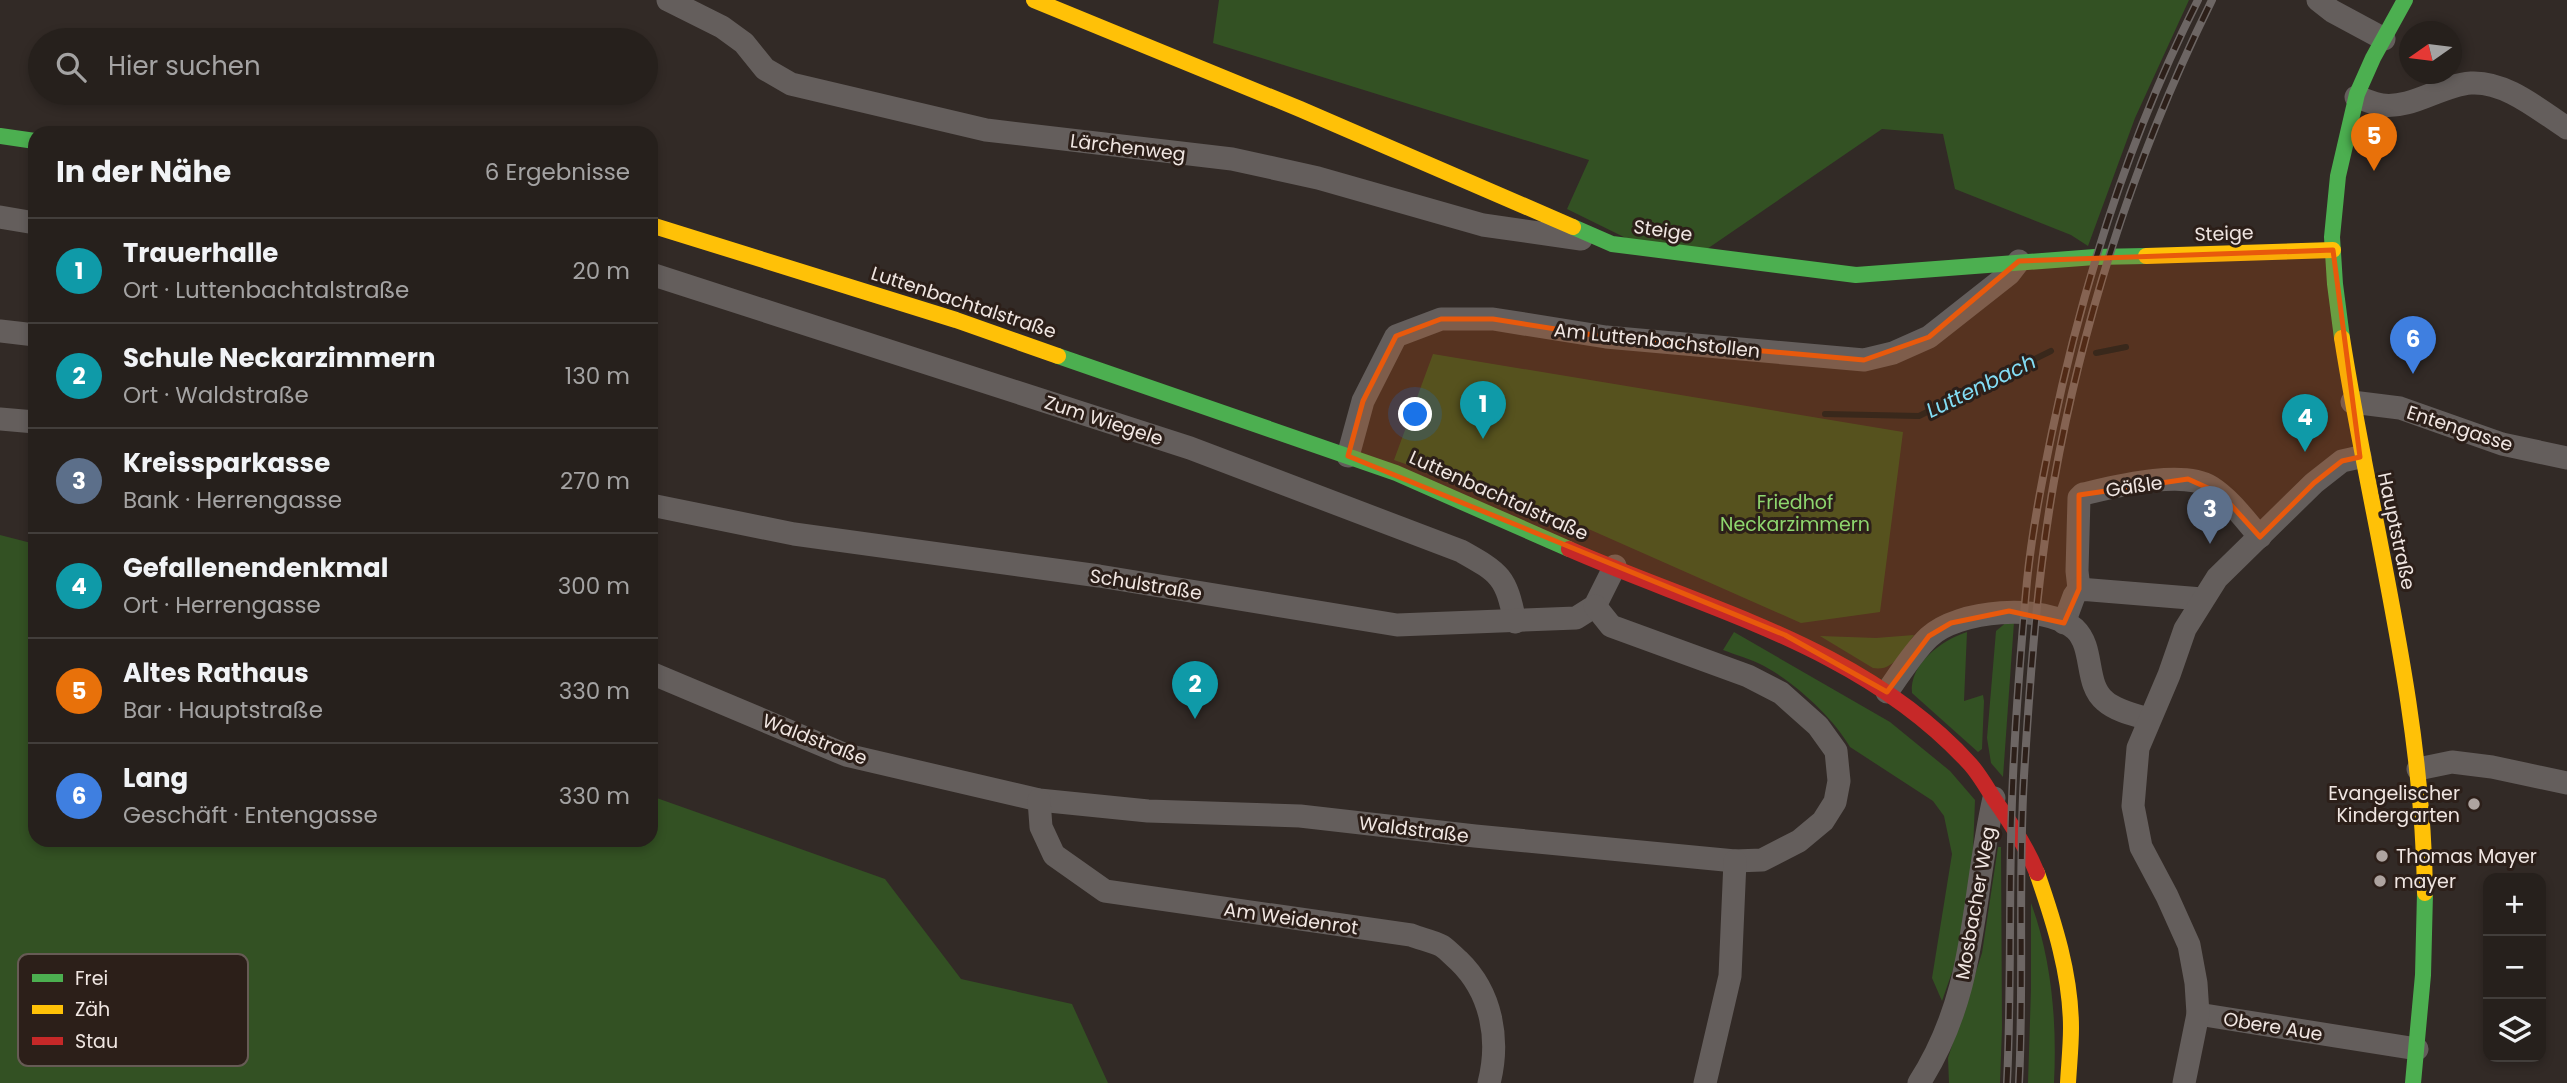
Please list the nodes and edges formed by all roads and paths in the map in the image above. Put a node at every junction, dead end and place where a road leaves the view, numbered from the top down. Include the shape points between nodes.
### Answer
1 (668, 0) edge
2 (1034, 0) edge
3 (2318, 0) edge
4 (2404, 0) edge
5 (2384, 38) junction
6 (2356, 97) junction
7 (2567, 128) edge
8 (0, 136) edge
9 (28, 140) edge
10 (0, 217) edge
11 (28, 222) edge
12 (658, 227) edge
13 (1612, 244) junction
14 (2333, 250) junction
15 (2019, 261) junction
16 (658, 276) edge
17 (0, 331) edge
18 (28, 334) edge
19 (2352, 402) junction
20 (0, 419) edge
21 (28, 421) edge
22 (1348, 456) junction
23 (2360, 457) junction
24 (2567, 458) edge
25 (658, 506) edge
26 (2260, 537) junction
27 (1615, 566) junction
28 (2079, 589) junction
29 (2202, 599) junction
30 (1595, 606) junction
31 (2057, 620) junction
32 (1515, 622) junction
33 (658, 676) edge
34 (1887, 692) junction
35 (2149, 719) junction
36 (2418, 768) junction
37 (2567, 783) edge
38 (1039, 800) junction
39 (1997, 802) junction
40 (1735, 861) junction
41 (2198, 1014) junction
42 (2417, 1049) junction
43 (1489, 1083) edge
44 (1705, 1083) edge
45 (1919, 1083) edge
46 (2067, 1083) edge
47 (2184, 1083) edge
48 (2413, 1083) edge

1 - 13 street, Lärchenweg via 722,27 744,43 765,69 791,84 986,130 1232,159 1483,225
2 - 13 street, Steige
3 - 5 street
4 - 5 street, Hauptstraße
5 - 6 street, Hauptstraße
6 - 7 street via 2382,105 2399,104 2470,83 2490,85 2516,95
6 - 14 street, Hauptstraße via 2333,212
8 - 9 street
10 - 11 street
12 - 22 street, Luttenbachtalstraße via 956,320
13 - 15 street, Steige via 1856,275
14 - 15 street, Steige
14 - 19 street, Hauptstraße
15 - 22 street, Am Luttenbachstollen via 2009,274 1928,337 1864,360 1606,337 1493,319 1441,319 1396,336 1363,401
16 - 32 street, Zum Wiegele via 1190,448 1461,551 1492,569 1506,584
17 - 18 street
19 - 23 street, Hauptstraße
19 - 24 street, Entengasse via 2400,408 2502,444
20 - 21 street
22 - 27 street, Luttenbachtalstraße
23 - 26 street via 2342,461 2314,483
23 - 36 street, Hauptstraße via 2401,652
25 - 32 street, Schulstraße via 794,534 1099,576 1397,625
26 - 28 street, Gäßle via 2221,494 2188,479 2083,494 2079,498
26 - 29 street
27 - 30 street
27 - 34 street, Luttenbachtalstraße via 1785,635
28 - 29 street
28 - 31 street, Gäßle
29 - 35 street
30 - 32 street, Schulstraße via 1576,618
30 - 40 street, Waldstraße via 1611,626 1748,676 1781,693 1818,726 1836,751 1839,780 1835,802 1824,821 1799,841 1762,860
31 - 34 street via 2009,611 1951,623 1929,636
31 - 35 street via 2075,629 2085,642 2100,697 2107,704
33 - 38 street, Waldstraße via 846,755
34 - 39 street, Luttenbachtalstraße via 1971,765
35 - 41 street via 2138,748 2133,806 2141,847 2189,944
36 - 37 street via 2452,762
36 - 42 street, Hauptstraße via 2425,885
38 - 40 street, Waldstraße via 1148,811 1300,816
38 - 43 street, Am Weidenrot via 1041,827 1054,855 1105,891 1411,935 1443,947 1482,990 1492,1023 1495,1060
39 - 45 street, Mosbacher Weg via 1989,823 1969,960 1953,1014
39 - 46 street, Luttenbachtalstraße via 2035,869 2064,965 2071,1026
40 - 44 street via 1730,976
41 - 42 street, Obere Aue
41 - 47 street, Obere Aue
42 - 48 street, Hauptstraße

